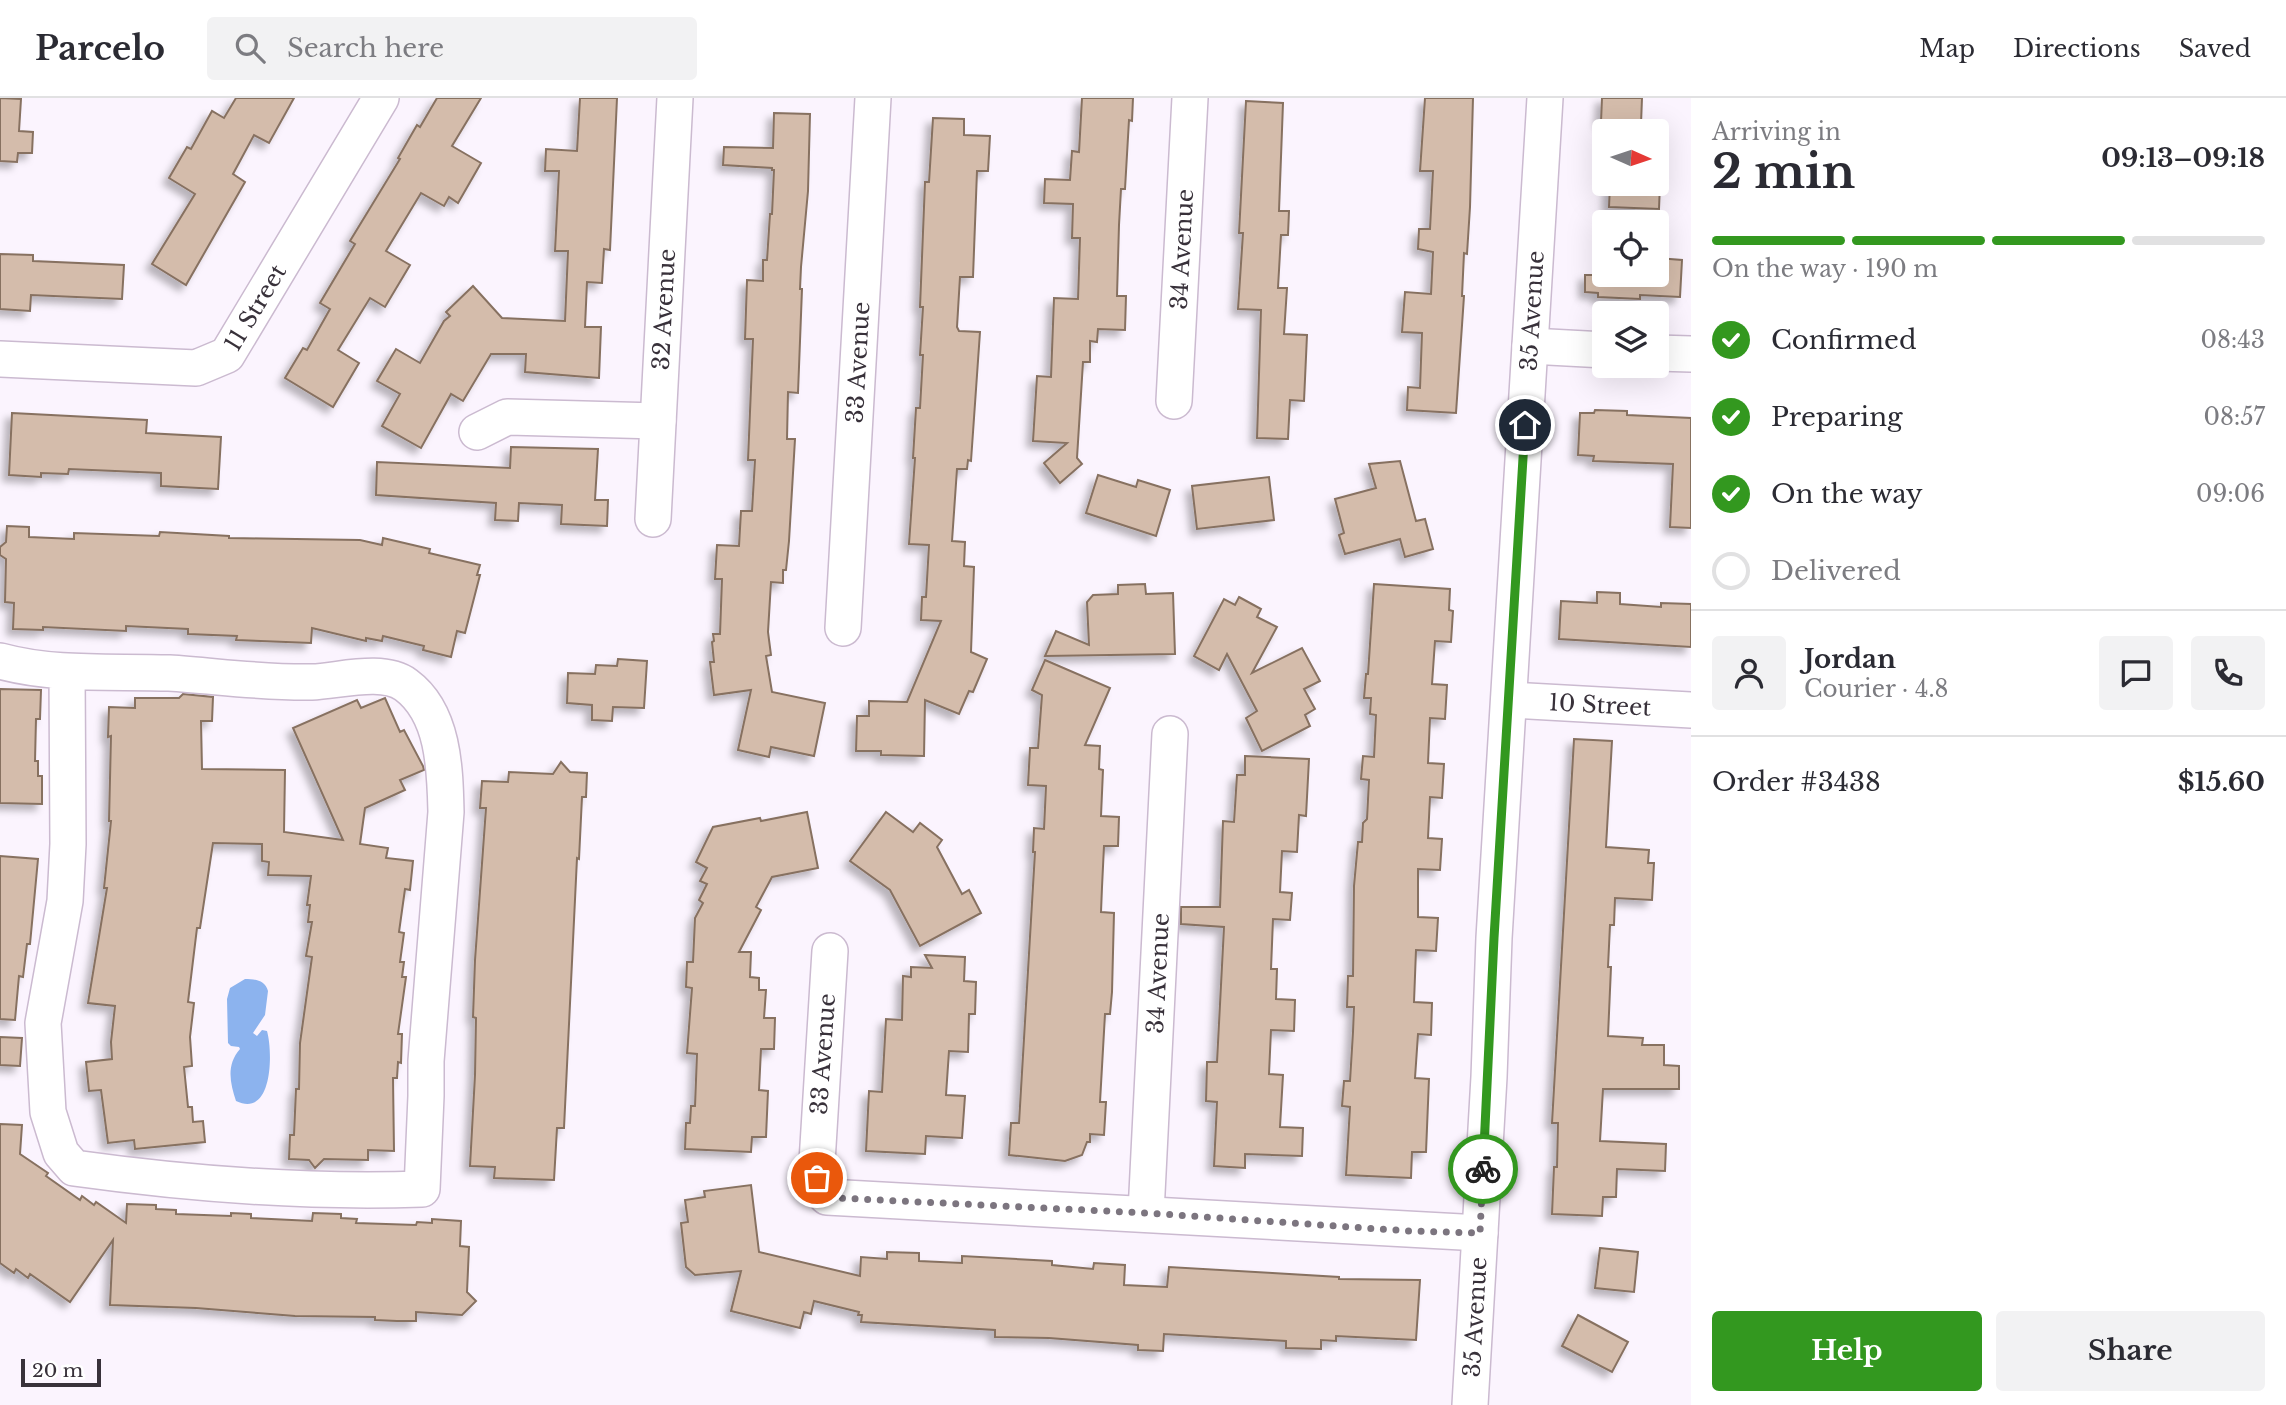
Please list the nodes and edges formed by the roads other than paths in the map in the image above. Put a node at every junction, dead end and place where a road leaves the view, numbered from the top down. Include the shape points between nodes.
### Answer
1 (381, 98) edge
2 (675, 98) edge
3 (873, 98) edge
4 (1190, 98) edge
5 (1545, 98) edge
6 (1530, 346) junction
7 (1592, 349) edge
8 (1669, 353) edge
9 (1691, 354) edge
10 (0, 359) edge
11 (1174, 401) dead end
12 (658, 421) junction
13 (477, 432) dead end
14 (653, 519) dead end
15 (843, 628) dead end
16 (0, 661) edge
17 (67, 672) junction
18 (1509, 700) junction
19 (1691, 710) edge
20 (1170, 734) dead end
21 (830, 951) dead end
22 (1146, 1213) junction
23 (1480, 1233) junction
24 (1470, 1405) edge

1 - 10 street, 11 Street via 227,355 196,368
2 - 12 street, 32 Avenue
3 - 15 street, 33 Avenue
4 - 11 street, 34 Avenue
5 - 6 street, 35 Avenue
6 - 7 street
6 - 18 street, 35 Avenue
8 - 9 street
12 - 13 street via 507,417
12 - 14 street, 32 Avenue
16 - 17 street
17 - 17 street via 313,682 388,679 404,683 430,714 441,745 446,812 426,1061 422,1189 364,1191 173,1181 74,1168 61,1153 48,1112 43,1023 65,901
18 - 19 street, 10 Street
18 - 23 street, 35 Avenue
20 - 22 street, 34 Avenue
21 - 22 street, 33 Avenue via 817,1162 820,1190 827,1197
22 - 23 street
23 - 24 street, 35 Avenue

